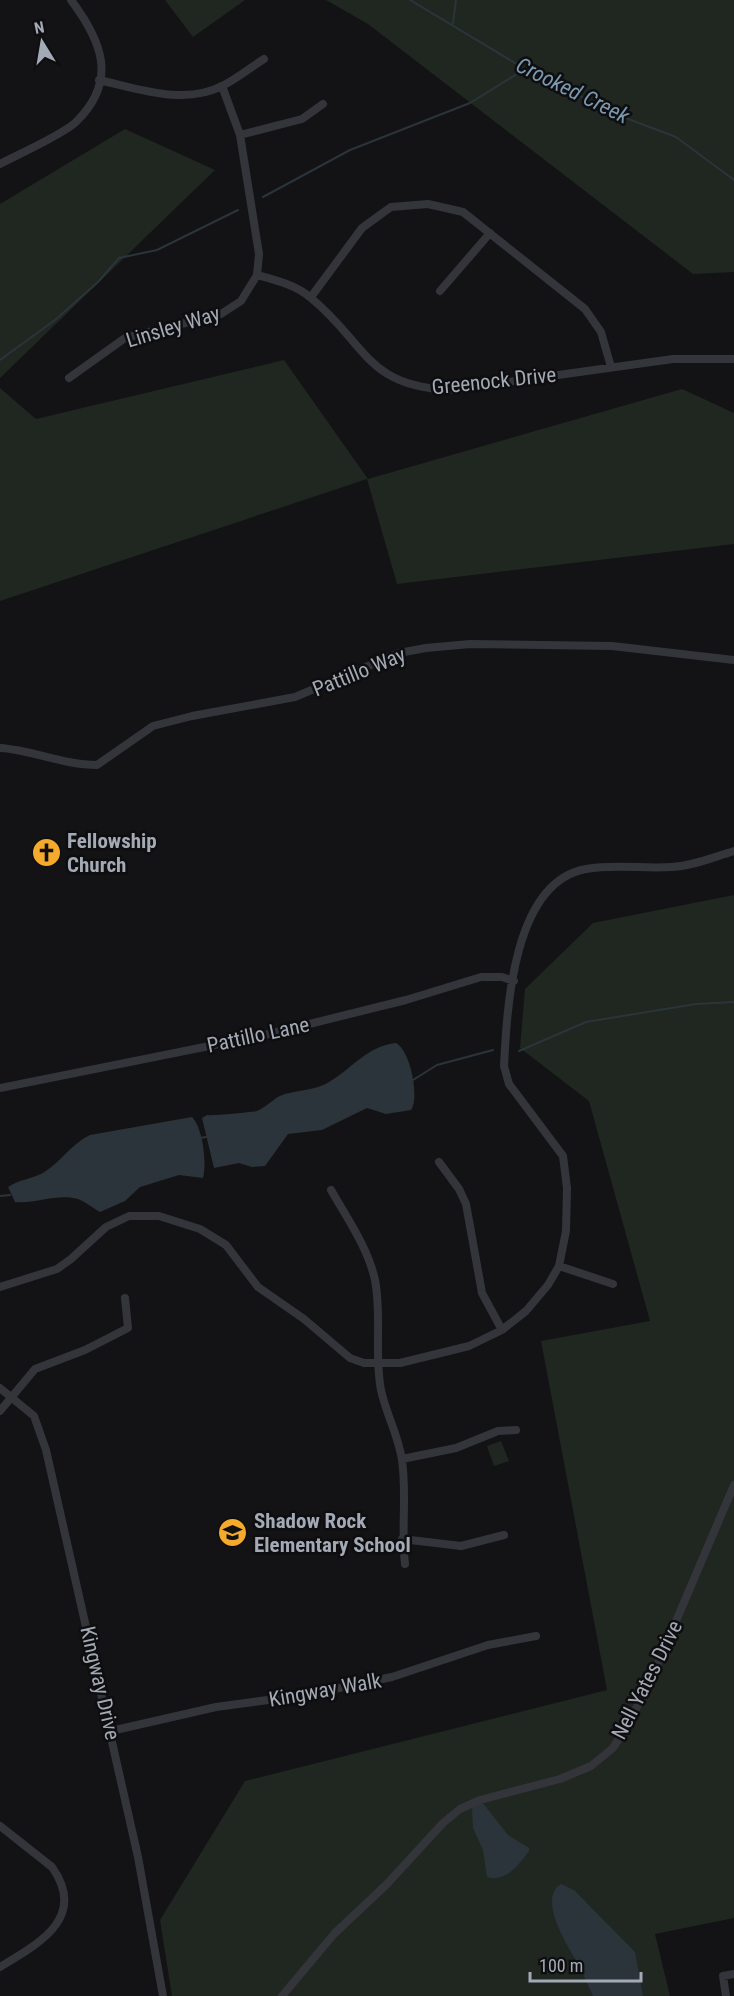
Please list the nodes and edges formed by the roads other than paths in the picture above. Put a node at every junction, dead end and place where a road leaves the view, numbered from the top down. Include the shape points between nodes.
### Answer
1 (71, 0) edge
2 (264, 59) dead end
3 (99, 80) junction
4 (222, 86) junction
5 (323, 104) dead end
6 (240, 135) junction
7 (0, 164) edge
8 (490, 233) junction
9 (257, 275) junction
10 (440, 291) dead end
11 (311, 297) junction
12 (734, 359) edge
13 (611, 367) junction
14 (69, 378) dead end
15 (734, 660) edge
16 (0, 748) edge
17 (734, 851) edge
18 (514, 981) junction
19 (0, 1088) edge
20 (439, 1162) dead end
21 (331, 1190) dead end
22 (559, 1266) junction
23 (613, 1284) dead end
24 (0, 1287) edge
25 (125, 1298) dead end
26 (502, 1330) junction
27 (379, 1365) junction
28 (0, 1388) edge
29 (11, 1397) junction
30 (0, 1411) edge
31 (516, 1430) dead end
32 (402, 1460) junction
33 (734, 1485) edge
34 (504, 1535) dead end
35 (402, 1539) junction
36 (405, 1564) dead end
37 (536, 1636) dead end
38 (111, 1731) junction
39 (0, 1826) edge
40 (0, 1966) edge
41 (734, 1974) edge
42 (163, 1996) edge
43 (282, 1996) edge
44 (726, 1996) edge

1 - 3 street via 100,48 103,71
2 - 4 street
3 - 4 street via 169,96 196,94
3 - 7 street via 92,100 76,123
4 - 6 street
5 - 6 street via 302,119
6 - 9 street via 259,254
8 - 10 street
8 - 11 street via 463,212 428,204 391,207 362,228
8 - 13 street via 585,309 601,332
9 - 11 street, Greenock Drive via 283,282
9 - 14 street, Linsley Way via 241,301 221,314 125,338
11 - 13 street, Greenock Drive via 378,370 421,388 450,390
12 - 13 street, Greenock Drive via 673,359
15 - 16 street, Pattillo Way via 612,646 470,644 426,648 399,653 295,697 153,726 97,765
17 - 18 street via 687,865 621,866 568,875 539,899 519,945
18 - 19 street, Pattillo Lane via 481,977 269,1034
18 - 22 street via 504,1066 509,1084 563,1156 566,1231
20 - 26 street via 466,1204 482,1293
21 - 27 street via 372,1268
22 - 23 street
22 - 26 street via 526,1311
24 - 27 street via 57,1269 106,1227 129,1215 159,1216 212,1235 226,1245 263,1292 304,1319 350,1358
25 - 29 street via 128,1328 41,1366 29,1374
26 - 27 street via 469,1346
27 - 32 street via 380,1388 397,1433
28 - 29 street, Kingway Drive
29 - 30 street
29 - 38 street, Kingway Drive via 34,1416 40,1428
31 - 32 street via 498,1431 456,1448
32 - 35 street via 406,1507
33 - 43 street, Nell Yates Drive via 656,1668 613,1748 591,1766 560,1779 460,1809 334,1934
34 - 35 street via 461,1546
35 - 36 street
37 - 38 street, Kingway Walk via 488,1646 393,1677 291,1698 216,1707
38 - 42 street, Kingway Drive
39 - 40 street via 52,1867 64,1898 61,1918 49,1935
41 - 44 street via 723,1976

